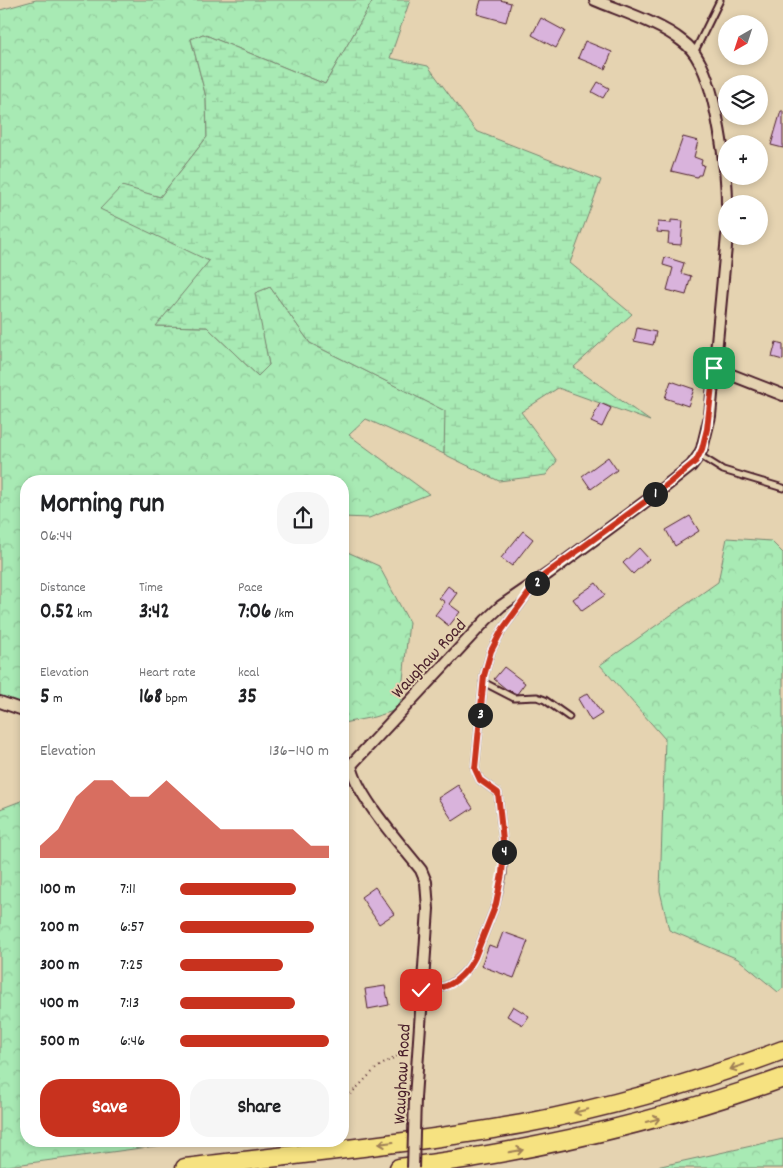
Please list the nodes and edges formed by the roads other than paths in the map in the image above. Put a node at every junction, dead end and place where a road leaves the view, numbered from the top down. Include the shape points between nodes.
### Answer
1 (595, 0) edge
2 (720, 0) edge
3 (694, 54) junction
4 (726, 195) edge
5 (726, 245) edge
6 (714, 368) junction
7 (783, 396) edge
8 (699, 455) junction
9 (783, 488) edge
10 (539, 579) junction
11 (483, 682) junction
12 (0, 702) edge
13 (20, 709) edge
14 (569, 717) dead end
15 (349, 761) edge
16 (353, 762) junction
17 (422, 987) junction
18 (783, 1050) edge
19 (783, 1078) edge
20 (185, 1168) edge
21 (398, 1168) edge
22 (413, 1168) edge

1 - 3 street via 665,29
2 - 3 lane
3 - 4 street via 705,73 712,99
5 - 6 street, Waughaw Road
6 - 7 street
6 - 8 street, Waughaw Road via 710,416
8 - 9 lane via 723,470
8 - 10 street, Waughaw Road via 691,466 657,493
10 - 11 lane via 502,630 491,651
10 - 16 street, Waughaw Road via 486,620
11 - 14 lane via 514,698 545,700
11 - 17 lane via 475,769 480,780 498,793 504,850 500,890 470,965 447,986
12 - 13 street
15 - 16 street
16 - 17 street, Waughaw Road via 353,773 360,789 421,870 426,882 428,909
17 - 22 street, Waughaw Road, bridge
18 -> 20 highway via 669,1089 523,1123 408,1141
21 -> 19 highway via 489,1156 603,1133 677,1114

